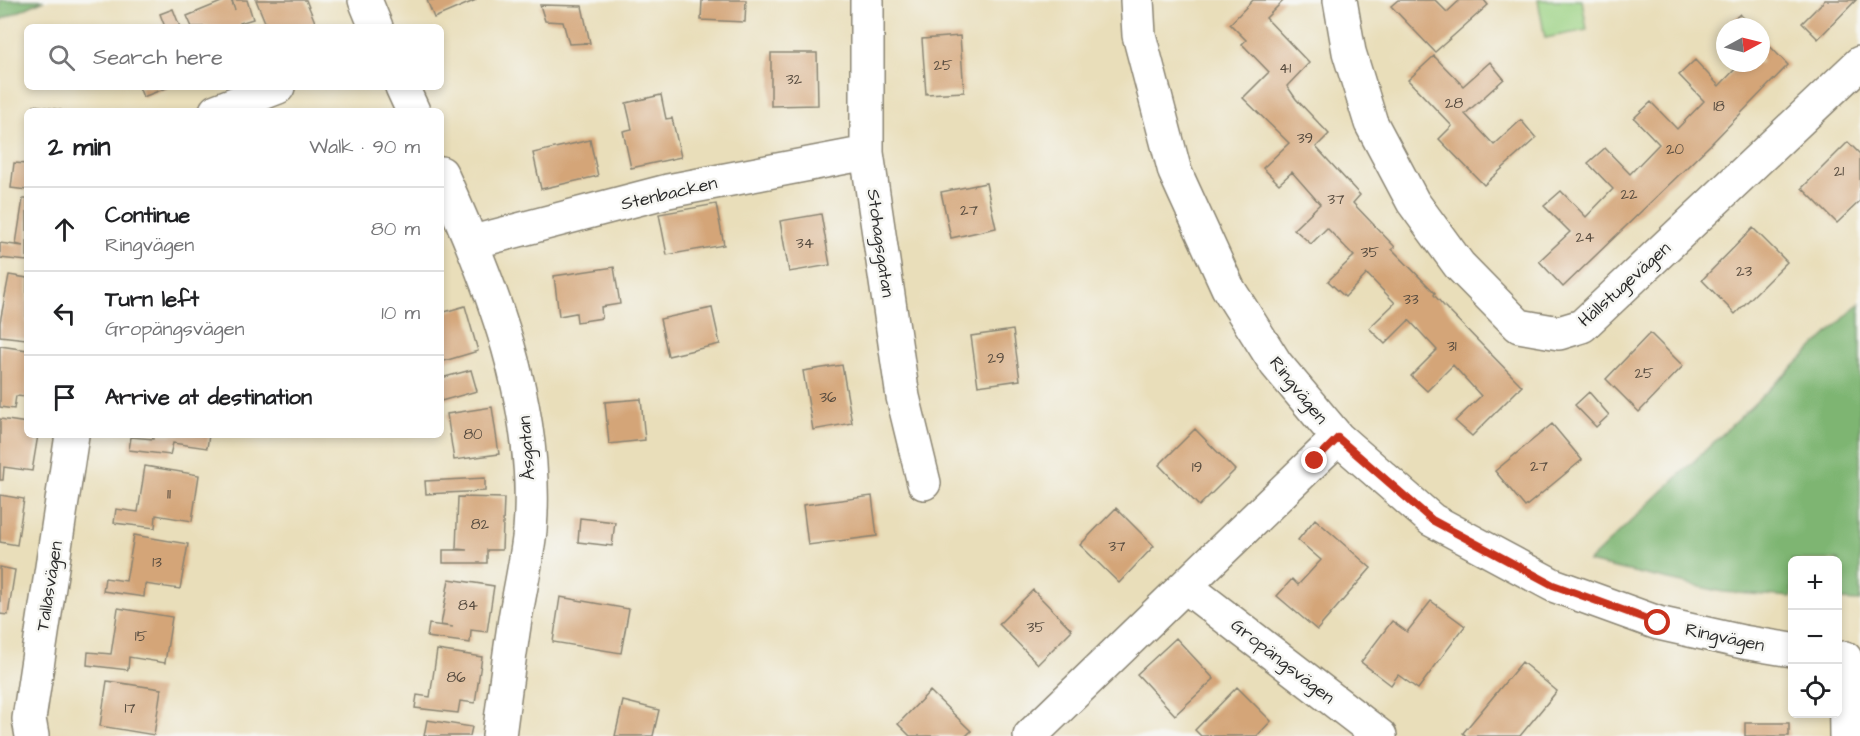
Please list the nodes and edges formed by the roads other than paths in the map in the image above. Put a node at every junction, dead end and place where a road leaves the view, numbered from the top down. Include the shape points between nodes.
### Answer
1 (365, 0) edge
2 (867, 0) edge
3 (1137, 0) edge
4 (1340, 0) edge
5 (375, 24) edge
6 (1860, 63) edge
7 (270, 90) edge
8 (403, 90) edge
9 (224, 108) edge
10 (412, 108) edge
11 (867, 153) junction
12 (444, 179) edge
13 (473, 242) junction
14 (72, 438) edge
15 (1338, 438) junction
16 (924, 483) dead end
17 (1185, 586) junction
18 (1788, 649) edge
19 (1847, 657) edge
20 (32, 736) edge
21 (499, 736) edge
22 (1029, 736) edge
23 (1380, 736) edge
24 (1846, 736) edge

1 - 5 street
2 - 11 street, Stohagsgatan
3 - 15 street, Ringvägen via 1140,35 1174,172 1228,288 1276,364
4 - 6 street, Hällstugevägen via 1349,52 1371,123 1413,202 1459,265 1519,326 1559,333 1582,326
7 - 9 street
8 - 10 street
11 - 13 street, Stenbacken via 668,191
11 - 16 street, Stohagsgatan via 903,397
12 - 13 street, Åsgatan
13 - 21 street, Åsgatan via 524,408 530,474 530,530
14 - 20 street, Tallåsvägen via 28,719
15 - 17 street
15 - 18 street, Ringvägen via 1432,520 1553,585 1658,623
17 - 22 street
17 - 23 street, Gropängsvägen
19 - 24 street

